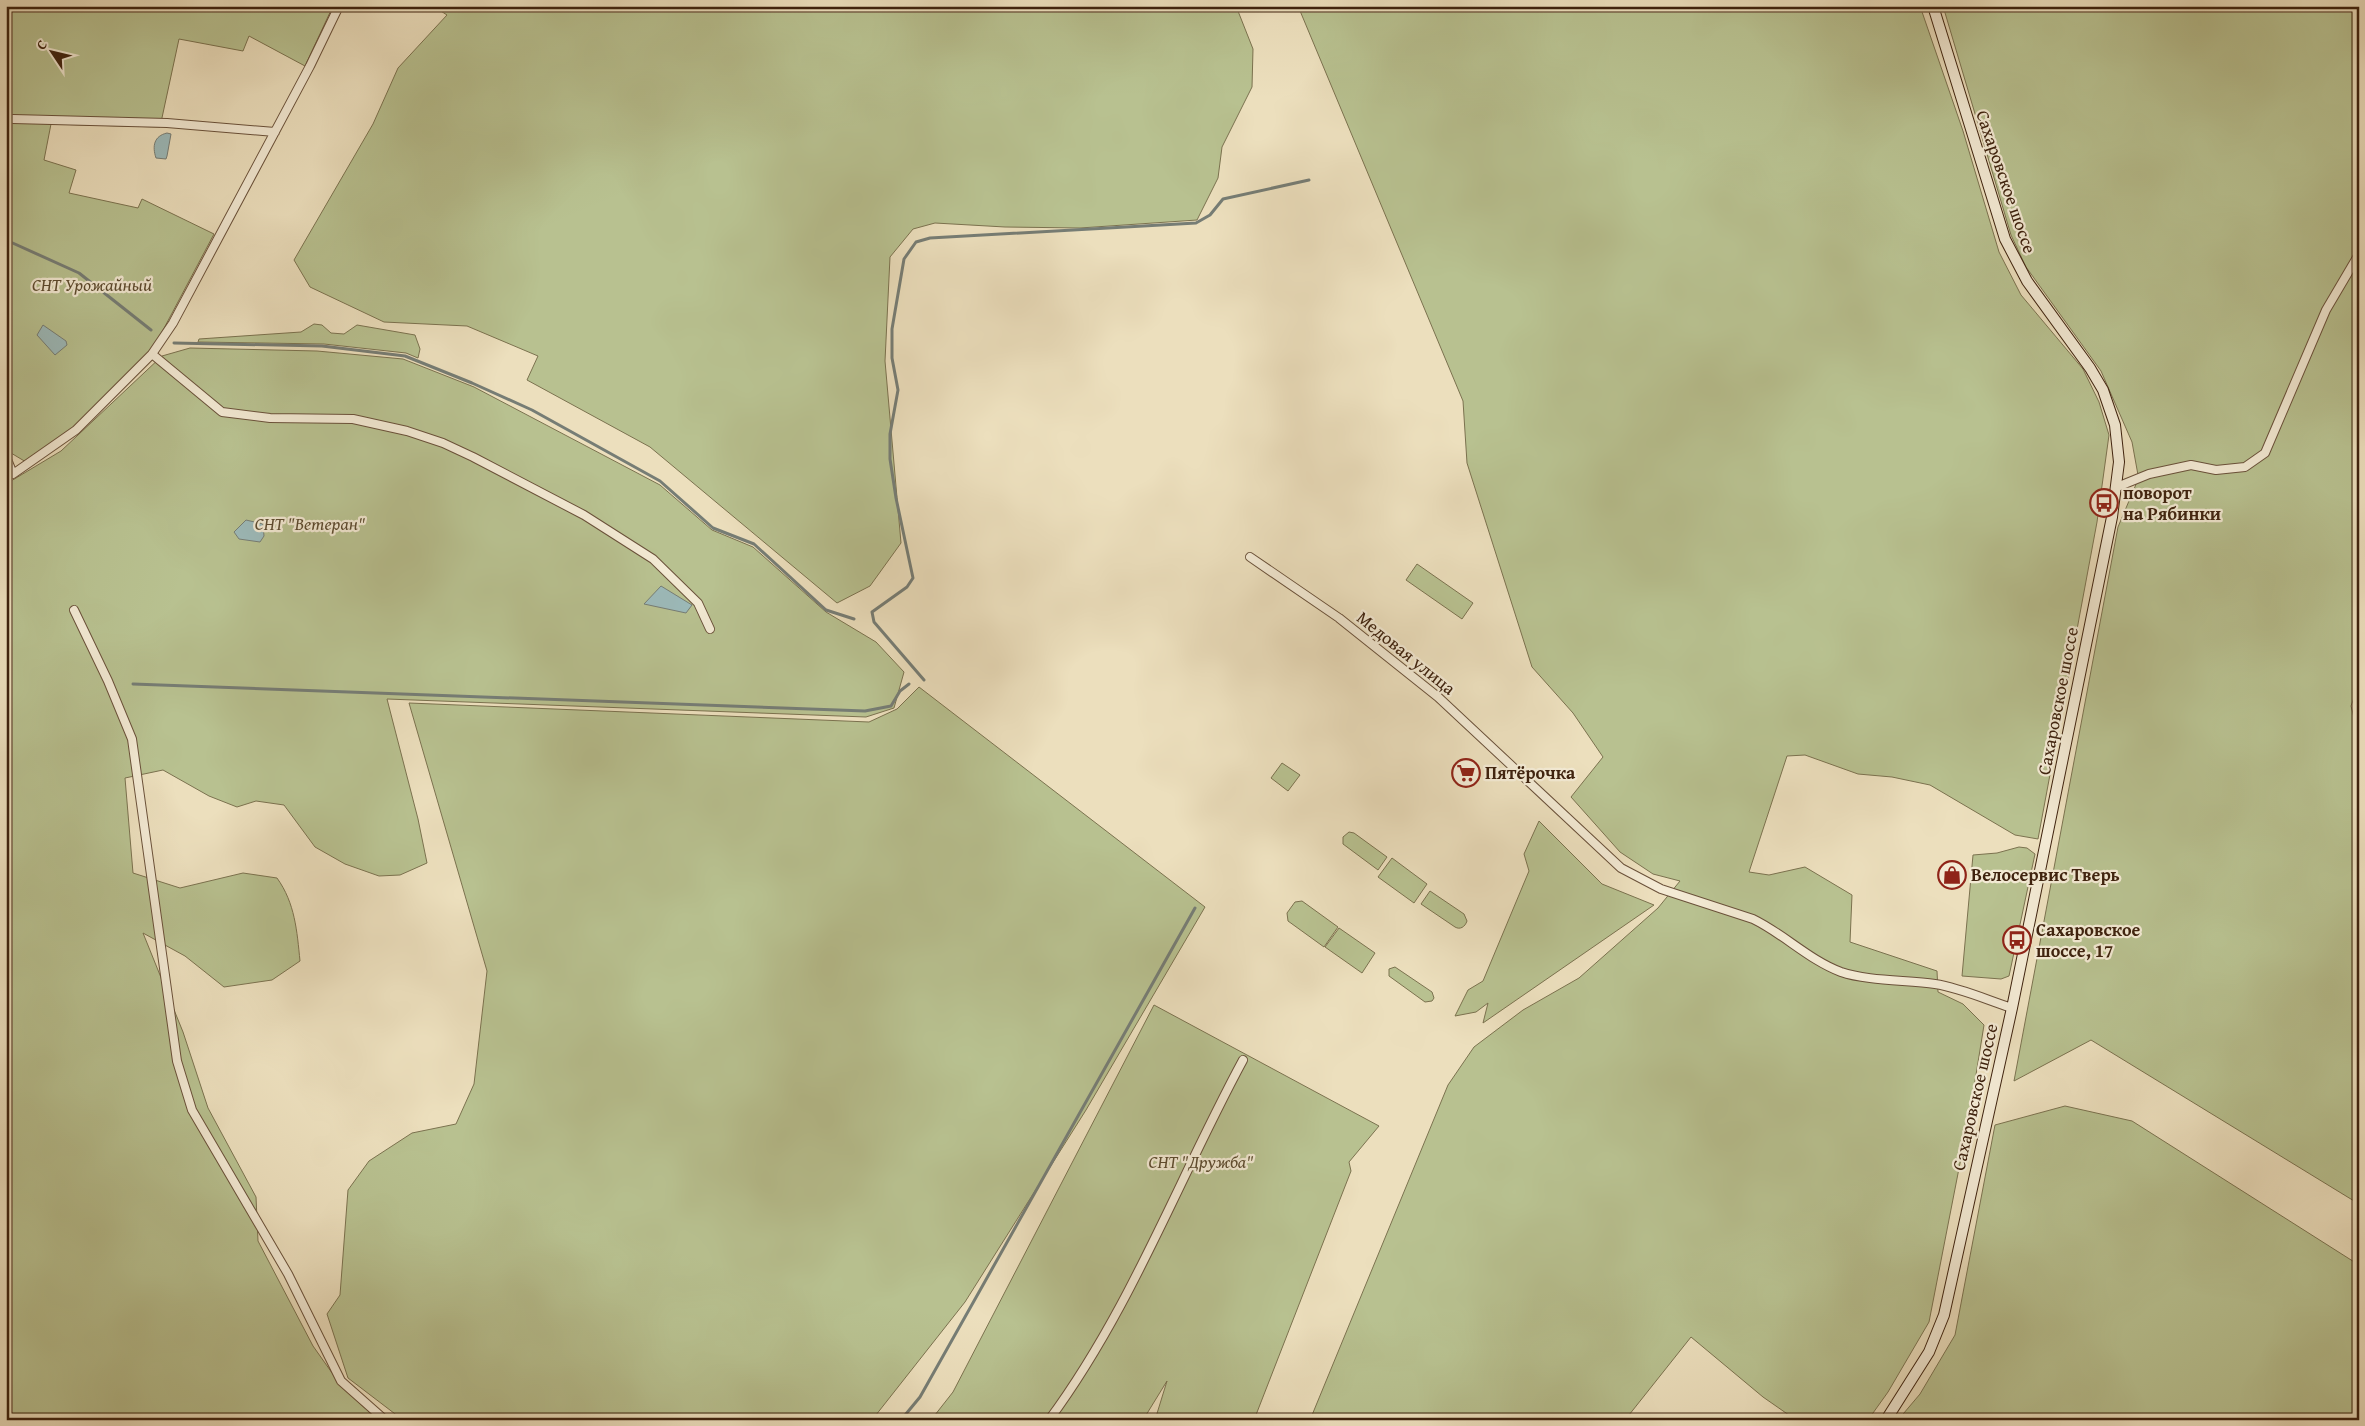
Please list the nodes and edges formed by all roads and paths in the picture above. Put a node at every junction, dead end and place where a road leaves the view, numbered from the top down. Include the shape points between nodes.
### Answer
1 (339, 6) edge
2 (1932, 6) edge
3 (13, 119) dead end
4 (275, 132) junction
5 (2359, 254) edge
6 (152, 354) junction
7 (6, 457) edge
8 (2117, 487) junction
9 (1250, 557) dead end
10 (74, 610) dead end
11 (710, 629) dead end
12 (2012, 1008) junction
13 (1244, 1060) dead end
14 (386, 1420) edge
15 (1049, 1420) edge
16 (1886, 1420) edge

1 - 4 street
2 - 8 main road, Сахаровское шоссе via 2010,250 2027,281 2090,368 2108,401 2118,438
3 - 4 street via 167,123
4 - 6 street via 173,323
5 - 8 street via 2326,310 2266,453 2245,468 2216,470 2191,465 2149,474
6 - 7 street via 76,430 13,474
6 - 11 street via 222,412 270,418 353,420 407,431 474,457 584,515 653,560 698,604
8 - 12 main road, Сахаровское шоссе
9 - 12 street, Медовая улица via 1339,618 1404,668 1620,868 1676,895 1753,919 1841,972 1938,984
10 - 14 street via 132,740 177,1061 192,1110 288,1274 341,1381
12 - 16 main road, Сахаровское шоссе via 1944,1315 1929,1352
13 - 15 street via 1131,1287

